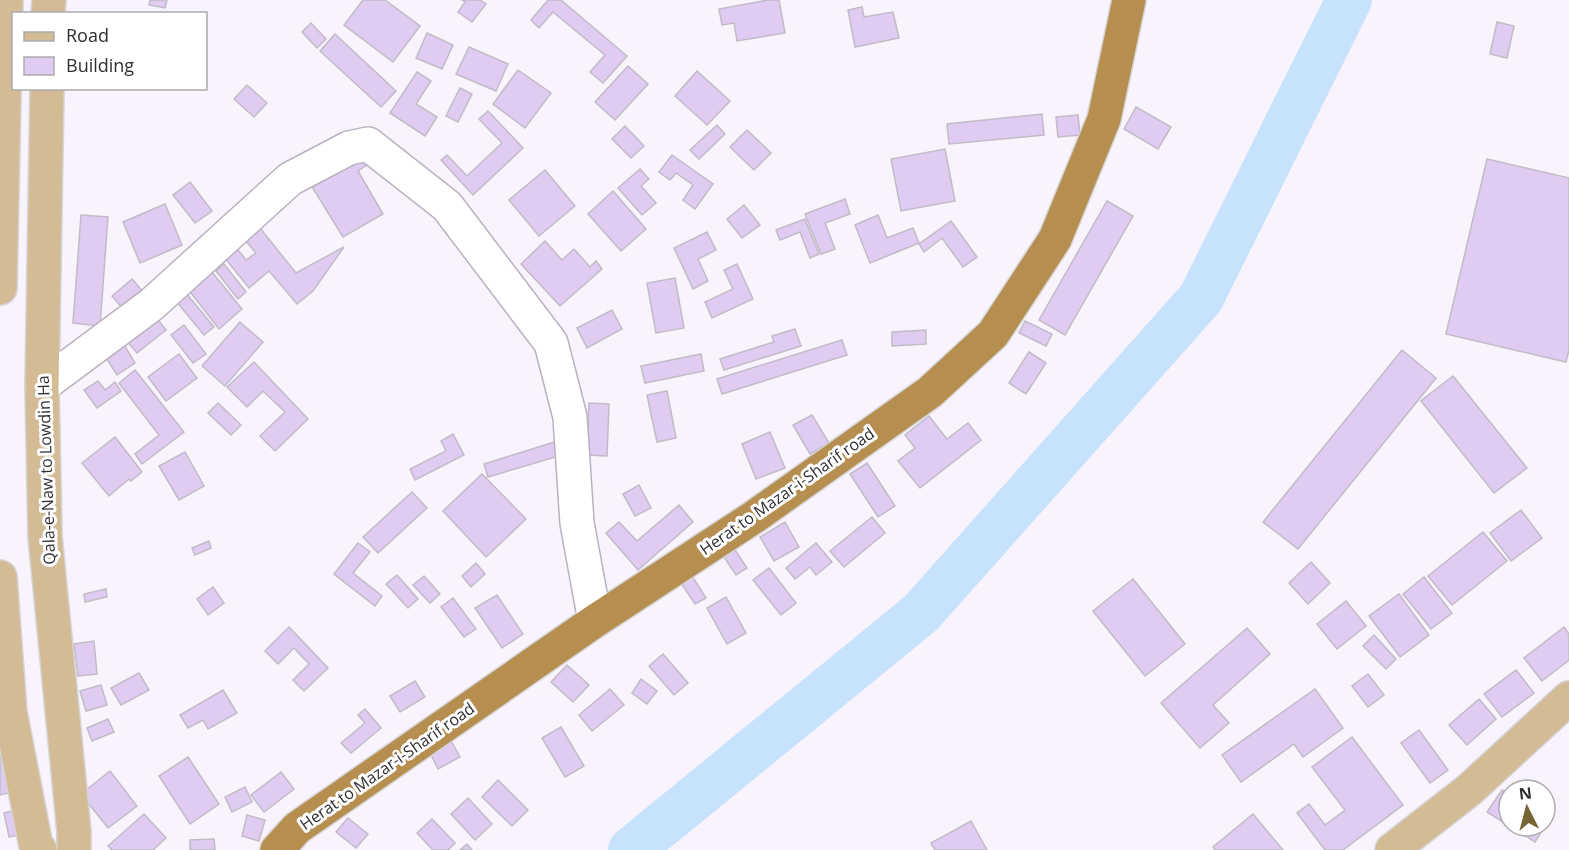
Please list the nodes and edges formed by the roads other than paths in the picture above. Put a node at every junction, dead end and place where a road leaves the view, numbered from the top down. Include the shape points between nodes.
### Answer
1 (6, 0) edge
2 (1129, 0) edge
3 (47, 90) edge
4 (2, 98) edge
5 (2, 219) junction
6 (45, 222) junction
7 (0, 288) edge
8 (42, 386) junction
9 (0, 577) edge
10 (596, 621) junction
11 (1569, 698) edge
12 (35, 849) edge
13 (74, 850) edge
14 (278, 850) edge
15 (1392, 850) edge

1 - 4 main road
2 - 10 highway, Herat to Mazar-i-Sharif road via 1104,119 1055,239 993,334 930,392 754,517
3 - 6 main road, Qala-e-Naw to Lowdin Ha
4 - 5 main road
5 - 6 main road
5 - 7 main road
6 - 8 main road, Qala-e-Naw to Lowdin Ha
8 - 10 street via 151,305 290,179 349,148 368,144 447,206 551,343 570,417 577,523
8 - 13 main road, Qala-e-Naw to Lowdin Ha via 45,536
9 - 12 main road via 10,712
10 - 14 highway, Herat to Mazar-i-Sharif road via 297,828
11 - 15 main road via 1469,790

